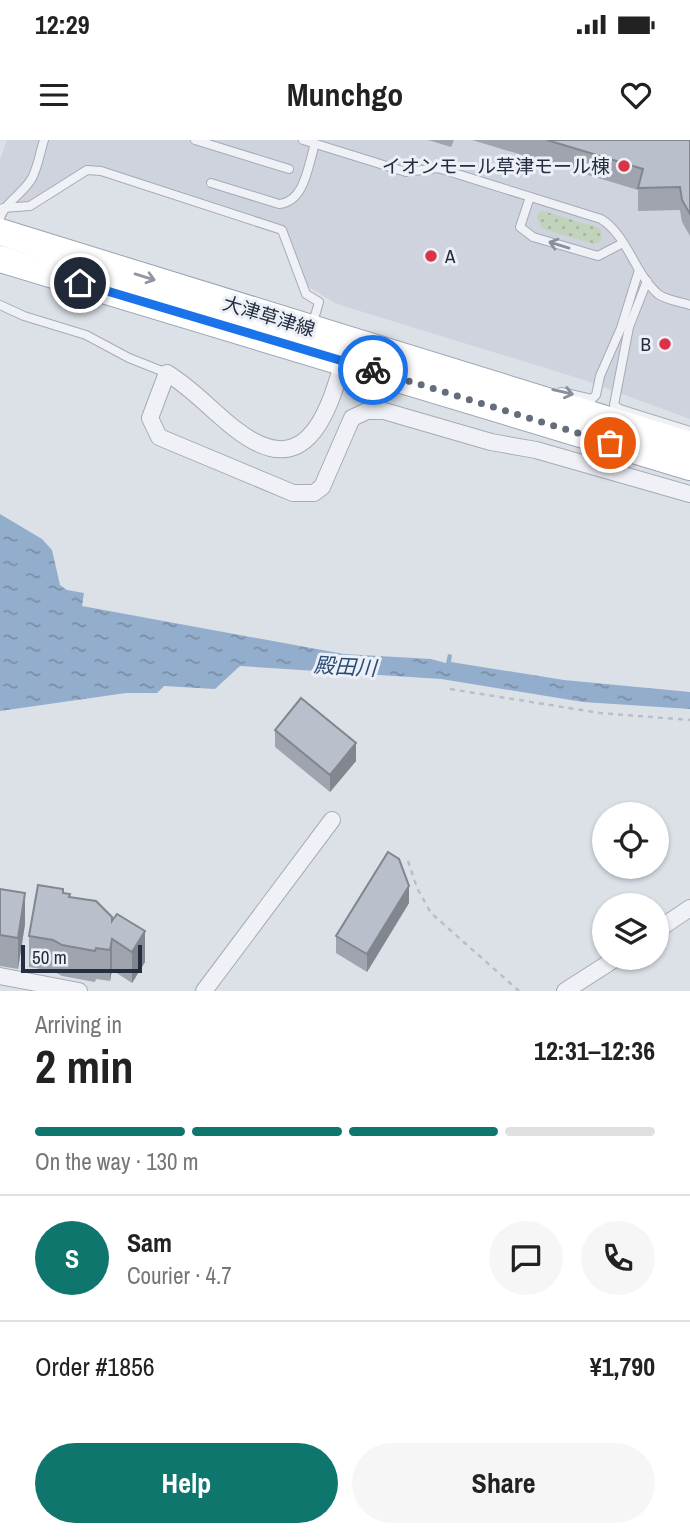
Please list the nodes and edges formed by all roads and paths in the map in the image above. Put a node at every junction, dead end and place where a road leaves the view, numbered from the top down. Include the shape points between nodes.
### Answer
1 (44, 140) edge
2 (195, 140) edge
3 (303, 140) edge
4 (315, 144) junction
5 (289, 169) dead end
6 (211, 183) dead end
7 (530, 197) junction
8 (2, 235) edge
9 (623, 243) junction
10 (639, 270) junction
11 (647, 281) junction
12 (0, 304) edge
13 (690, 305) edge
14 (311, 330) junction
15 (391, 342) dead end
16 (349, 352) junction
17 (167, 373) junction
18 (553, 390) dead end
19 (690, 431) edge
20 (690, 445) edge
21 (690, 467) edge
22 (690, 494) edge
23 (450, 689) dead end
24 (690, 720) edge
25 (332, 820) dead end
26 (408, 861) dead end
27 (690, 908) edge
28 (669, 922) edge
29 (598, 970) edge
30 (0, 976) edge
31 (79, 991) edge
32 (204, 991) edge
33 (519, 991) edge
34 (565, 991) edge

1 - 8 lane via 32,178
2 - 5 lane
3 - 4 lane
4 - 6 lane via 297,197 289,203
4 - 7 lane via 406,172 438,168
7 - 9 lane via 601,219
9 -> 7 lane via 598,256 533,237 520,227
8 -> 14 main road, 大津草津線
8 - 14 lane via 30,206 87,170 101,171 282,230 306,294 319,302
8 - 16 main road, 大津草津線
9 - 10 lane
10 - 11 lane
18 -> 10 lane via 592,399 596,395
11 - 13 lane via 660,296
11 - 19 lane via 629,327 614,405
12 - 17 lane via 86,335
14 - 16 main road, 大津草津線
15 - 16 lane
16 - 17 street via 321,423 312,435 289,449 272,450 235,429
16 - 20 main road, 大津草津線
16 - 21 main road, 大津草津線
17 - 22 street via 150,418 159,437 293,493 314,493 322,486 352,418 367,411 384,411
23 - 24 path via 600,713
25 - 32 street
26 - 33 path via 431,913
27 - 28 street
29 - 34 street
30 - 31 street

